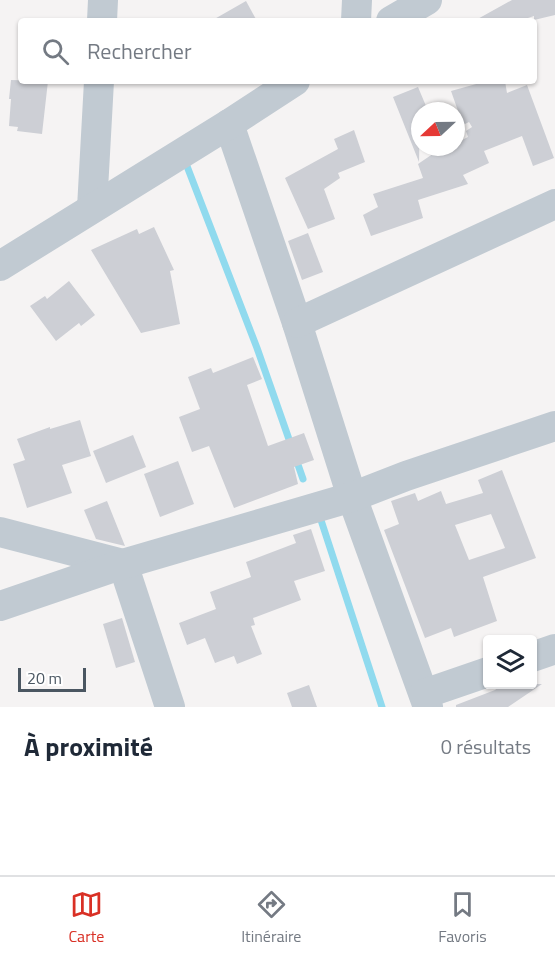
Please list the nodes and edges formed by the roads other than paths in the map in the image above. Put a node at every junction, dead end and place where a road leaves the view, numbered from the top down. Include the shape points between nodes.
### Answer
1 (103, 0) edge
2 (357, 0) edge
3 (427, 0) edge
4 (102, 18) edge
5 (356, 18) edge
6 (396, 18) edge
7 (99, 84) edge
8 (289, 84) edge
9 (229, 124) junction
10 (555, 204) edge
11 (92, 208) junction
12 (0, 266) edge
13 (297, 323) junction
14 (555, 426) edge
15 (352, 497) junction
16 (0, 532) edge
17 (123, 564) junction
18 (0, 606) edge
19 (555, 649) edge
20 (537, 655) edge
21 (483, 674) edge
22 (426, 701) edge
23 (170, 707) edge

1 - 4 street
2 - 5 street
3 - 6 street
7 - 11 street
8 - 9 street
9 - 11 street
9 - 13 street
10 - 13 street
11 - 12 street
13 - 15 street
14 - 15 street
15 - 17 street
15 - 22 street
16 - 17 street
17 - 18 street
17 - 23 street
19 - 20 street
21 - 22 street

